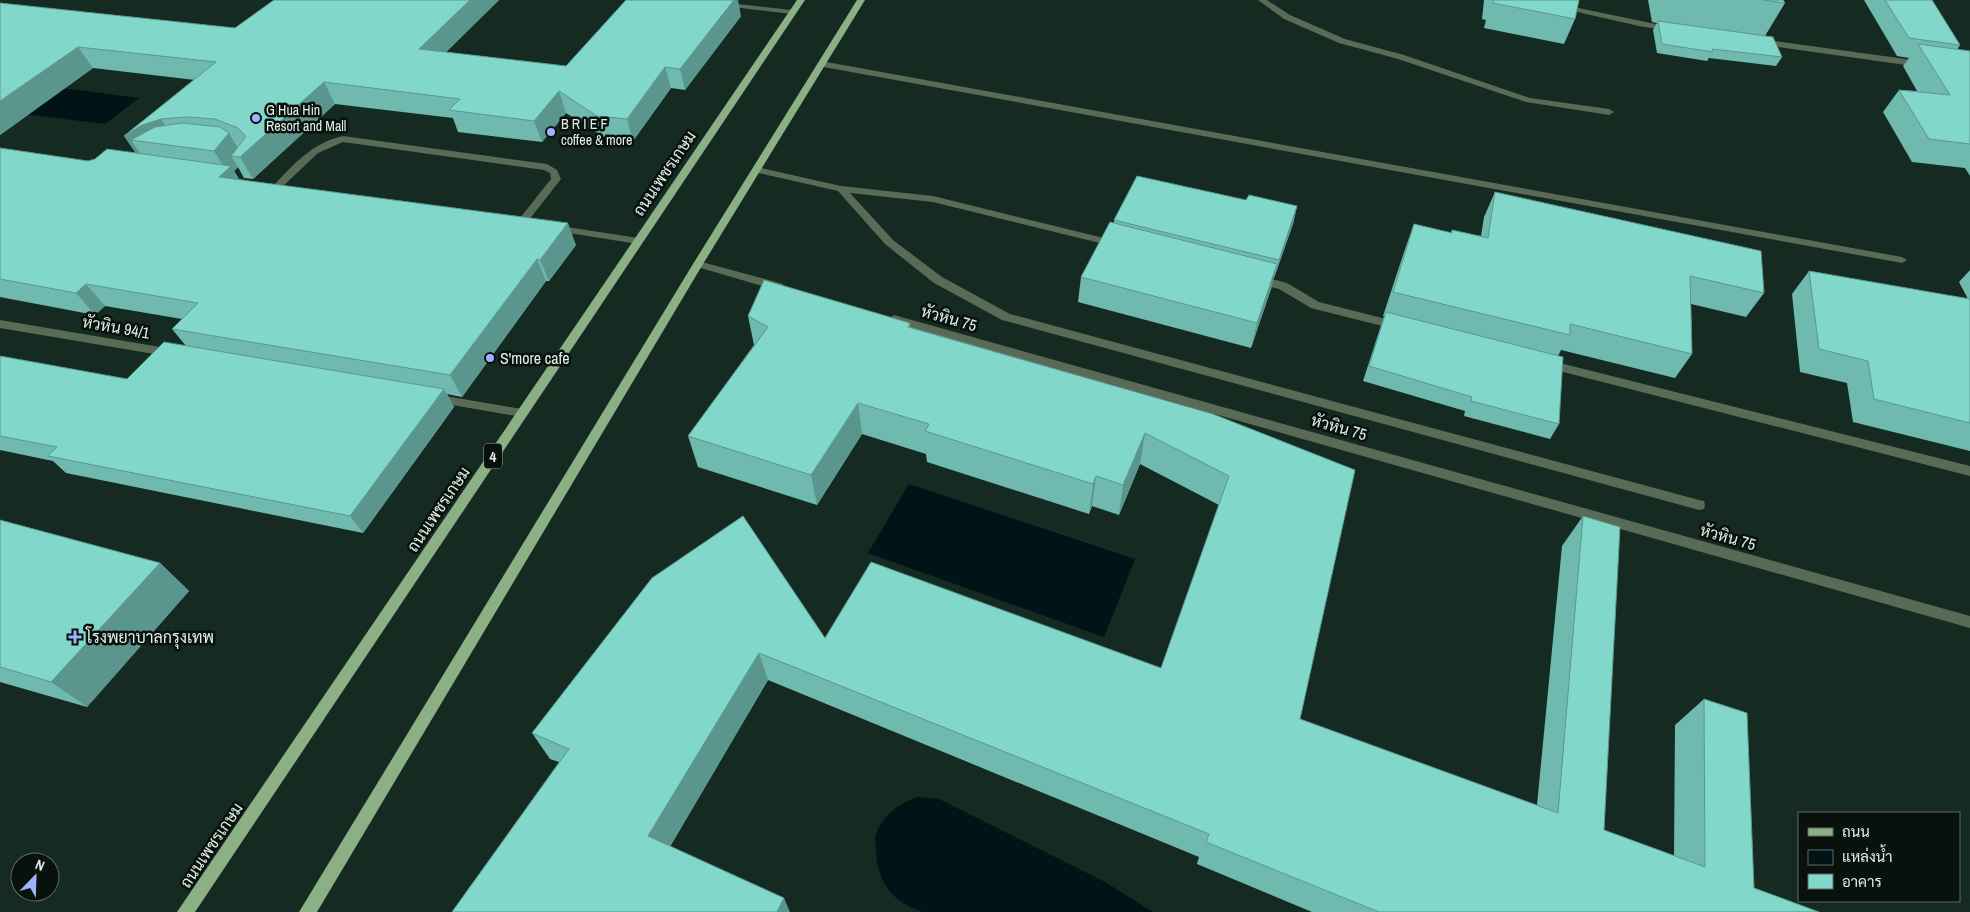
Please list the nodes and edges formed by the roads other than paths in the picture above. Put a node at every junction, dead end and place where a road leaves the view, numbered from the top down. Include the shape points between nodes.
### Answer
1 (801, 0) edge
2 (861, 0) edge
3 (1262, 0) edge
4 (1529, 0) edge
5 (712, 3) edge
6 (792, 12) junction
7 (1678, 30) edge
8 (1746, 40) edge
9 (821, 64) junction
10 (1931, 66) edge
11 (1609, 112) dead end
12 (756, 170) junction
13 (277, 188) edge
14 (841, 189) junction
15 (638, 241) junction
16 (1128, 247) edge
17 (1902, 260) dead end
18 (698, 264) junction
19 (1244, 276) edge
20 (794, 291) edge
21 (880, 315) edge
22 (0, 324) edge
23 (1412, 329) edge
24 (186, 356) edge
25 (1537, 361) edge
26 (420, 396) edge
27 (522, 413) junction
28 (1970, 471) edge
29 (1699, 505) dead end
30 (1970, 622) edge
31 (185, 912) edge
32 (307, 912) edge

1 - 6 main road, ถนนเพชรเกษม / 4
2 - 9 main road
3 - 11 street via 1287,17 1342,42 1401,57 1530,100
4 - 7 street
5 - 6 street
6 - 15 main road, ถนนเพชรเกษม / 4
8 - 10 street
9 - 12 main road
9 - 17 street
12 - 14 street
12 - 18 main road
13 - 15 street via 319,147 344,139 547,167 554,172 556,179 525,223
14 - 16 street via 933,199
14 - 29 street via 888,242 938,280 1006,317
15 - 27 main road, ถนนเพชรเกษม / 4
18 - 20 street
18 - 32 main road
19 - 23 street via 1283,286 1315,305
21 - 30 street, หัวหิน 75
22 - 24 street, หัวหิน 94/1
25 - 28 street
26 - 27 street
27 - 31 main road, ถนนเพชรเกษม / 4

